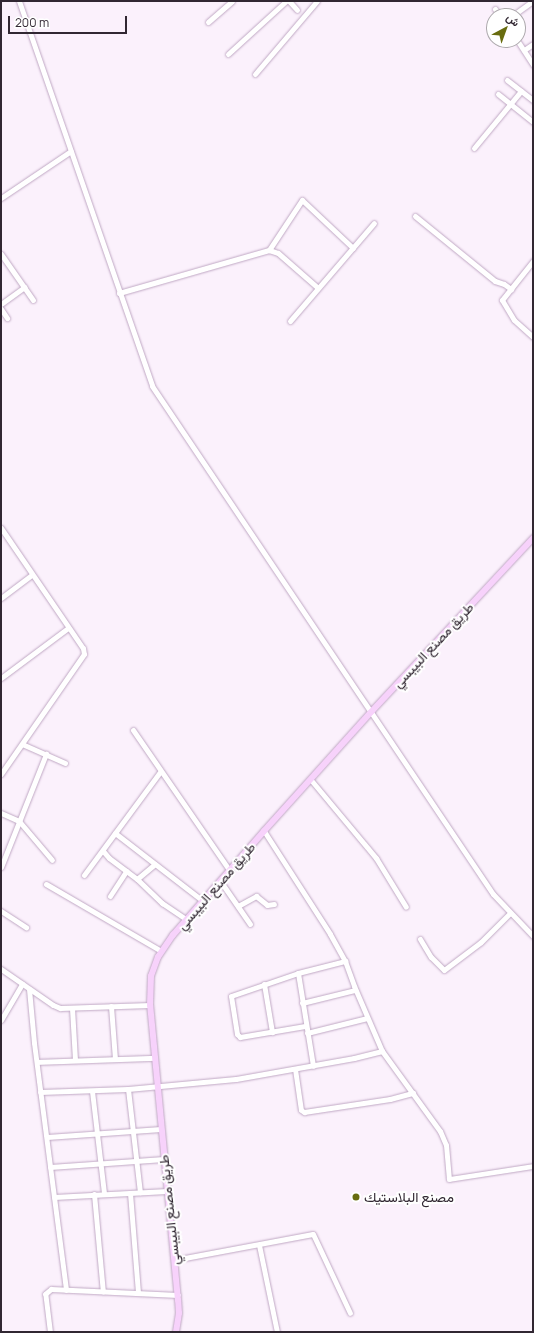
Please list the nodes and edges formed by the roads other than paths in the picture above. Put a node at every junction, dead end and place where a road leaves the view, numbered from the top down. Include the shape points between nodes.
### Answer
1 (19, 1) edge
2 (232, 1) edge
3 (286, 1) edge
4 (289, 1) edge
5 (317, 1) edge
6 (533, 1) edge
7 (523, 8) edge
8 (297, 10) dead end
9 (208, 22) dead end
10 (533, 44) edge
11 (524, 50) joint
12 (228, 54) dead end
13 (533, 65) edge
14 (255, 74) dead end
15 (506, 80) dead end
16 (521, 91) junction
17 (498, 94) dead end
18 (533, 100) edge
19 (511, 104) junction
20 (533, 122) edge
21 (474, 148) dead end
22 (71, 151) junction
23 (1, 198) edge
24 (414, 216) dead end
25 (374, 223) dead end
26 (353, 248) junction
27 (269, 250) junction
28 (1, 254) edge
29 (533, 261) edge
30 (24, 287) junction
31 (318, 288) junction
32 (511, 289) junction
33 (119, 292) junction
34 (33, 300) dead end
35 (1, 304) edge
36 (1, 309) edge
37 (7, 318) dead end
38 (290, 321) dead end
39 (533, 337) edge
40 (1, 528) edge
41 (533, 538) edge
42 (32, 575) junction
43 (1, 598) edge
44 (68, 628) junction
45 (1, 678) edge
46 (371, 712) junction
47 (133, 730) dead end
48 (22, 744) junction
49 (46, 754) junction
50 (65, 763) dead end
51 (160, 772) junction
52 (1, 774) edge
53 (311, 780) junction
54 (1, 812) edge
55 (20, 821) junction
56 (264, 831) junction
57 (115, 833) junction
58 (103, 851) junction
59 (52, 860) dead end
60 (155, 864) junction
61 (1, 867) edge
62 (126, 871) junction
63 (230, 872) junction
64 (84, 875) dead end
65 (137, 879) junction
66 (221, 882) junction
67 (46, 884) dead end
68 (110, 896) dead end
69 (203, 901) junction
70 (274, 904) dead end
71 (238, 906) junction
72 (406, 907) dead end
73 (1, 911) edge
74 (510, 913) junction
75 (187, 920) junction
76 (250, 924) dead end
77 (26, 927) dead end
78 (533, 936) edge
79 (420, 938) dead end
80 (161, 951) junction
81 (345, 961) junction
82 (1, 969) edge
83 (298, 973) junction
84 (22, 984) junction
85 (264, 984) junction
86 (29, 989) junction
87 (355, 990) junction
88 (302, 1002) junction
89 (150, 1005) junction
90 (111, 1006) junction
91 (72, 1008) junction
92 (2, 1016) edge
93 (367, 1018) junction
94 (305, 1026) junction
95 (272, 1032) junction
96 (307, 1033) junction
97 (382, 1051) junction
98 (154, 1058) junction
99 (115, 1059) junction
100 (75, 1060) junction
101 (36, 1062) junction
102 (312, 1066) junction
103 (295, 1069) junction
104 (157, 1087) junction
105 (128, 1089) junction
106 (92, 1091) junction
107 (40, 1092) junction
108 (413, 1093) junction
109 (161, 1129) junction
110 (133, 1132) junction
111 (97, 1134) junction
112 (47, 1137) junction
113 (164, 1159) junction
114 (136, 1162) junction
115 (101, 1163) junction
116 (533, 1166) edge
117 (50, 1167) junction
118 (167, 1191) junction
119 (130, 1192) junction
120 (140, 1192) junction
121 (104, 1193) junction
122 (94, 1194) junction
123 (54, 1197) junction
124 (258, 1245) junction
125 (174, 1260) junction
126 (66, 1290) junction
127 (102, 1292) junction
128 (138, 1292) junction
129 (178, 1295) junction
130 (350, 1313) dead end
131 (50, 1332) edge
132 (176, 1332) edge
133 (277, 1332) edge

1 - 22 street
2 - 9 street
3 - 12 street
4 - 8 street
5 - 14 street
6 - 7 street
10 - 11 street
11 - 13 street
15 - 16 street
16 - 18 street
16 - 19 street
17 - 19 street
19 - 20 street
19 - 21 street
22 - 23 street
22 - 33 street
24 - 32 street via 495,281
25 - 26 street
26 - 27 street via 302,200
26 - 31 street
27 - 31 street via 278,253
27 - 33 street
28 - 30 street
29 - 32 street
30 - 34 street
30 - 35 street
31 - 38 street
32 - 39 street via 502,302 514,320
33 - 46 street via 149,380 156,392
36 - 37 street
40 - 42 street
41 - 46 main road, طريق مصنع البيبسي
42 - 43 street
42 - 44 street
44 - 45 street
44 - 48 street via 83,648 84,654
46 - 53 main road, طريق مصنع البيبسي
46 - 74 street via 493,894
47 - 51 street
48 - 49 street
48 - 52 street
49 - 50 street
49 - 55 street
51 - 57 street
51 - 63 street
53 - 56 main road, طريق مصنع البيبسي
53 - 72 street via 376,858
54 - 55 street
55 - 59 street
55 - 61 street
56 - 63 main road, طريق مصنع البيبسي
56 - 81 street
57 - 58 street
57 - 60 street
58 - 62 street
58 - 64 street
60 - 65 street
60 - 69 street
62 - 65 street
62 - 68 street
63 - 66 main road, طريق مصنع البيبسي
65 - 75 street via 162,903
66 - 69 main road, طريق مصنع البيبسي
66 - 71 street
67 - 80 street
69 - 75 main road, طريق مصنع البيبسي
70 - 71 street via 267,905 256,896
71 - 76 street
73 - 77 street
74 - 78 street
74 - 79 street via 476,946 444,970 431,957
75 - 80 main road, طريق مصنع البيبسي
80 - 89 main road, طريق مصنع البيبسي via 151,976
81 - 83 street
81 - 87 street
82 - 84 street
83 - 85 street
83 - 88 street
84 - 86 street
84 - 92 street
85 - 95 street
85 - 95 street via 233,995 230,999 237,1034 240,1037
86 - 91 street via 56,1007
86 - 101 street
87 - 88 street
87 - 93 street
88 - 94 street
89 - 90 street
89 - 98 main road, طريق مصنع البيبسي
90 - 91 street
90 - 99 street
91 - 100 street
93 - 96 street
93 - 97 street
94 - 95 street
94 - 96 street
96 - 102 street
97 - 102 street
97 - 108 street
98 - 99 street
98 - 104 main road, طريق مصنع البيبسي
99 - 100 street
100 - 101 street
101 - 107 street
102 - 103 street
103 - 104 street via 236,1079
103 - 108 street via 301,1110 304,1112
104 - 105 street
104 - 109 main road, طريق مصنع البيبسي
105 - 106 street
105 - 110 street
106 - 107 street
106 - 111 street
107 - 112 street
108 - 116 street via 432,1118 446,1145 449,1179
109 - 110 street
109 - 113 main road, طريق مصنع البيبسي
110 - 111 street
110 - 114 street
111 - 112 street
111 - 115 street
112 - 117 street
113 - 114 street
113 - 118 main road, طريق مصنع البيبسي
114 - 115 street
114 - 120 street
115 - 117 street
115 - 121 street
117 - 123 street
118 - 120 street
118 - 125 main road, طريق مصنع البيبسي
119 - 120 street
119 - 121 street
119 - 128 street
121 - 122 street
122 - 123 street
122 - 127 street
123 - 126 street
124 - 125 street
124 - 130 street via 313,1234
124 - 133 street
125 - 129 main road, طريق مصنع البيبسي
126 - 127 street
126 - 131 street via 52,1289 45,1294
127 - 128 street
128 - 129 street
129 - 132 main road, طريق مصنع البيبسي

